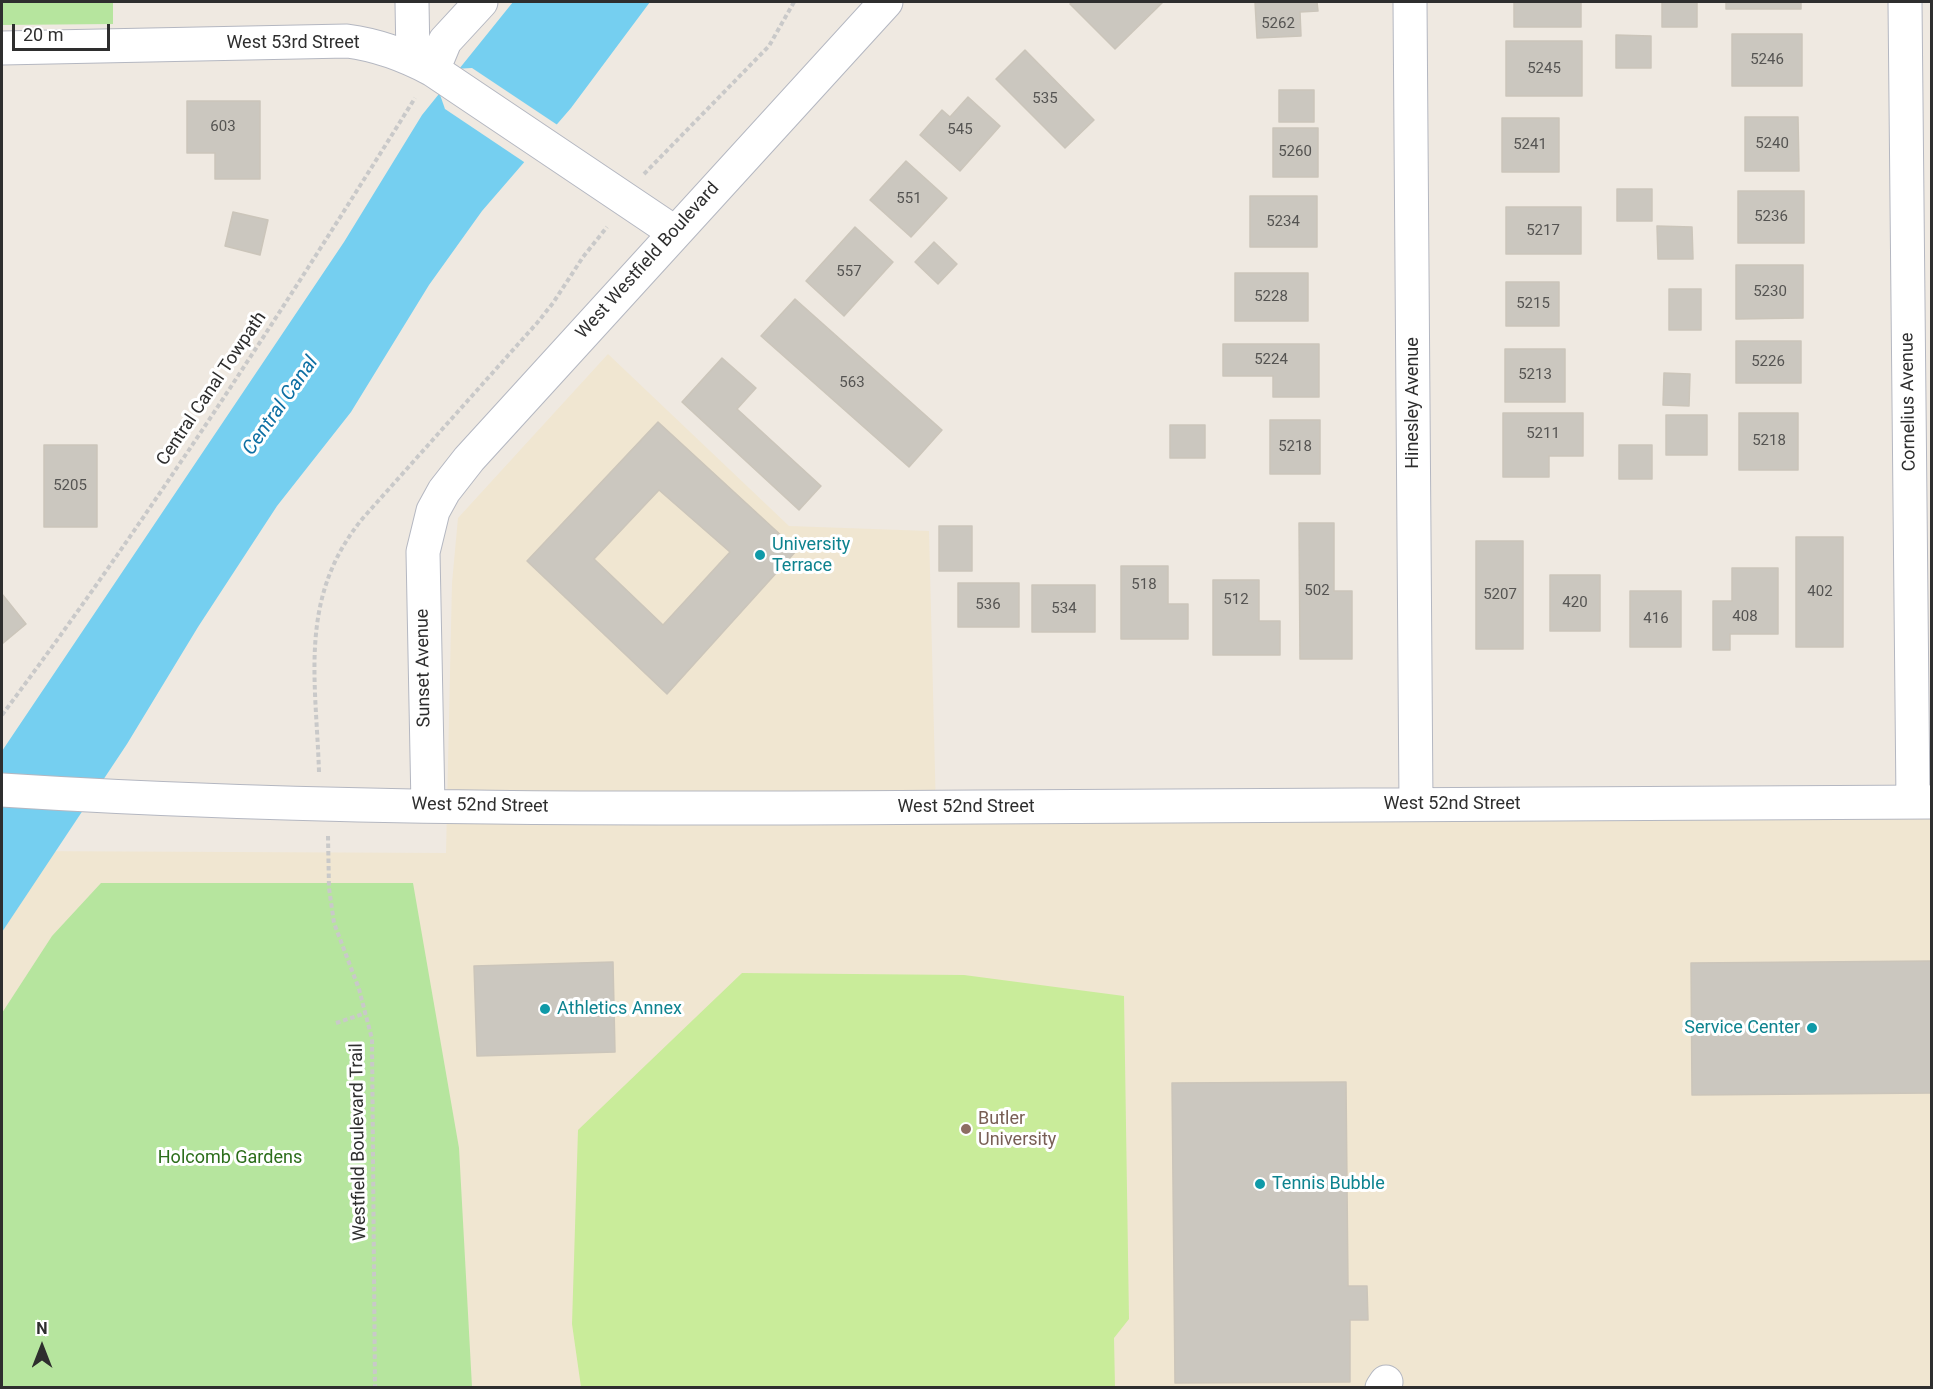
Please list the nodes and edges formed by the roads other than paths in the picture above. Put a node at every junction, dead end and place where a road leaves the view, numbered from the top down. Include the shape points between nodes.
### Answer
1 (412, 2) edge
2 (481, 2) edge
3 (886, 2) edge
4 (1410, 2) edge
5 (1905, 2) edge
6 (2, 48) edge
7 (422, 65) junction
8 (674, 232) junction
9 (426, 531) joint
10 (2, 790) edge
11 (1922, 802) edge
12 (1416, 804) junction
13 (428, 806) junction

1 - 7 street
2 - 7 street
3 - 8 street, West Westfield Boulevard
4 - 12 street, Hinesley Avenue
5 - 11 street, Cornelius Avenue
6 - 7 street, West 53rd Street via 347,41 369,44
7 - 8 street, West 53rd Street
8 - 9 street, West Westfield Boulevard via 469,459 444,491
9 - 13 street, Sunset Avenue via 423,579
10 - 13 street, West 52nd Street via 128,798
11 - 12 street, West 52nd Street
12 - 13 street, West 52nd Street

